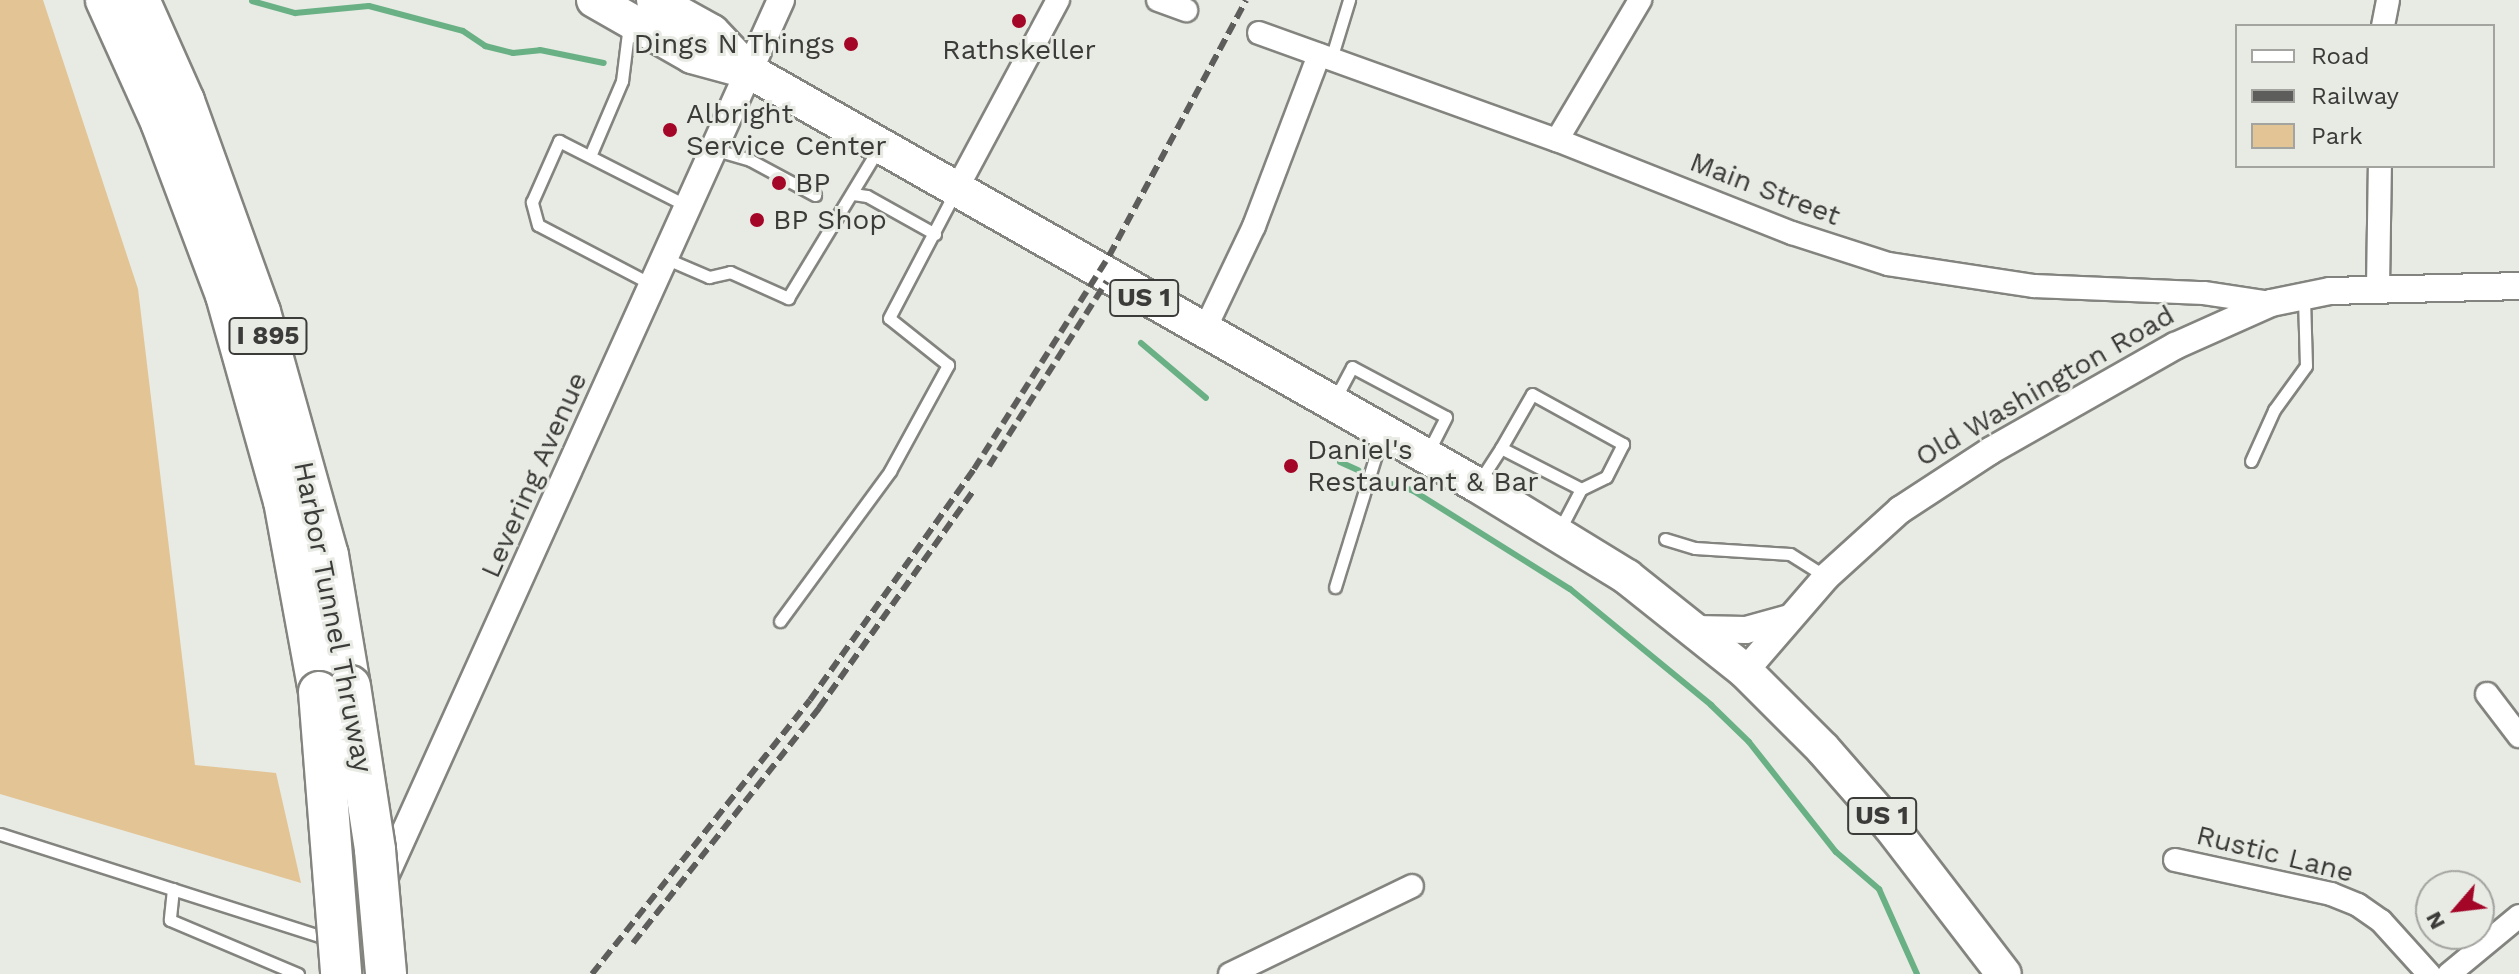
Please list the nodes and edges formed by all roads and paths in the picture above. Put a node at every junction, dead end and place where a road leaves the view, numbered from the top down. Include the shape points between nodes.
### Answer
1 (106, 0) edge
2 (139, 0) edge
3 (594, 0) edge
4 (781, 0) edge
5 (1058, 0) edge
6 (1158, 0) edge
7 (1349, 0) edge
8 (1640, 0) edge
9 (2388, 0) edge
10 (642, 10) edge
11 (1186, 10) dead end
12 (2383, 24) edge
13 (1259, 33) dead end
14 (1325, 57) junction
15 (751, 72) junction
16 (1557, 140) junction
17 (879, 147) junction
18 (716, 150) junction
19 (590, 156) junction
20 (2380, 168) edge
21 (955, 192) junction
22 (853, 194) junction
23 (815, 195) dead end
24 (690, 208) junction
25 (935, 234) junction
26 (667, 259) junction
27 (655, 286) junction
28 (2519, 286) edge
29 (2378, 287) junction
30 (2304, 297) junction
31 (2271, 303) junction
32 (1204, 331) junction
33 (1333, 404) junction
34 (1383, 432) junction
35 (1501, 448) junction
36 (1426, 456) junction
37 (2251, 461) dead end
38 (1477, 485) junction
39 (1581, 489) junction
40 (1558, 532) junction
41 (1665, 539) dead end
42 (1826, 577) junction
43 (1335, 587) dead end
44 (1789, 618) junction
45 (780, 621) dead end
46 (1695, 629) junction
47 (1745, 671) junction
48 (335, 689) junction
49 (2487, 694) dead end
50 (2519, 736) edge
51 (0, 834) edge
52 (2175, 860) dead end
53 (1412, 886) dead end
54 (173, 889) junction
55 (2519, 916) edge
56 (345, 965) edge
57 (298, 974) edge
58 (386, 974) edge
59 (1233, 974) edge
60 (2004, 974) edge
61 (2429, 974) edge
62 (2449, 974) edge

1 - 48 highway, Harbor Tunnel Thruway / I 895 via 161,122 226,295
2 - 48 highway, Harbor Tunnel Thruway / I 895 via 184,101 260,312 328,555
3 - 10 main road, US 1
4 - 15 street, Levering Avenue
5 - 21 street
6 - 11 street
7 - 14 lane
8 - 16 street
9 - 12 street
10 - 15 main road, US 1 via 692,56
10 - 19 lane via 622,81
13 - 14 street, Main Street
14 - 16 street, Main Street
14 - 32 street
15 - 17 main road, US 1
15 - 18 street, Levering Avenue
16 - 31 street, Main Street via 1792,233 1929,274 2034,286 2204,293
17 - 21 main road, US 1
17 - 22 lane
18 - 23 lane via 750,160
18 - 24 street, Levering Avenue
19 - 24 lane
19 - 27 lane via 559,141 532,202 534,218 560,241
20 - 29 street
21 - 25 lane
21 - 32 main road, US 1
22 - 25 lane via 867,196
22 - 26 lane via 788,298 730,272 709,277
24 - 26 street, Levering Avenue
25 - 45 lane via 889,318 948,365 890,471
26 - 27 street, Levering Avenue
27 - 56 street, Levering Avenue
28 - 29 street, Old Washington Road
29 - 30 street, Old Washington Road
30 - 31 street, Old Washington Road
30 - 37 lane via 2306,366 2274,410
31 - 42 street, Old Washington Road via 2125,371 1979,458 1900,510
32 - 33 main road, US 1
33 - 34 main road, US 1
33 - 36 lane via 1352,367 1446,417
34 - 36 main road, US 1
34 - 43 lane
35 - 38 lane
35 - 39 lane
35 - 39 lane via 1532,394 1623,444 1606,477
36 - 38 main road, US 1
38 - 40 main road, US 1
39 - 40 lane
40 - 46 main road, US 1
41 - 42 lane via 1695,548 1790,554
42 - 44 street, Old Washington Road
44 - 46 street via 1746,630
44 - 47 street, Old Washington Road
46 - 47 main road, US 1
47 - 60 main road, US 1 via 1857,785
48 - 56 highway, Harbor Tunnel Thruway / I 895, bridge
48 - 58 highway, Harbor Tunnel Thruway / I 895, bridge via 375,850
49 - 50 street
51 - 54 lane
52 - 61 street, Rustic Lane via 2331,894 2358,905 2381,921
53 - 59 street
54 - 56 lane
54 - 57 lane via 170,920
55 - 62 street

